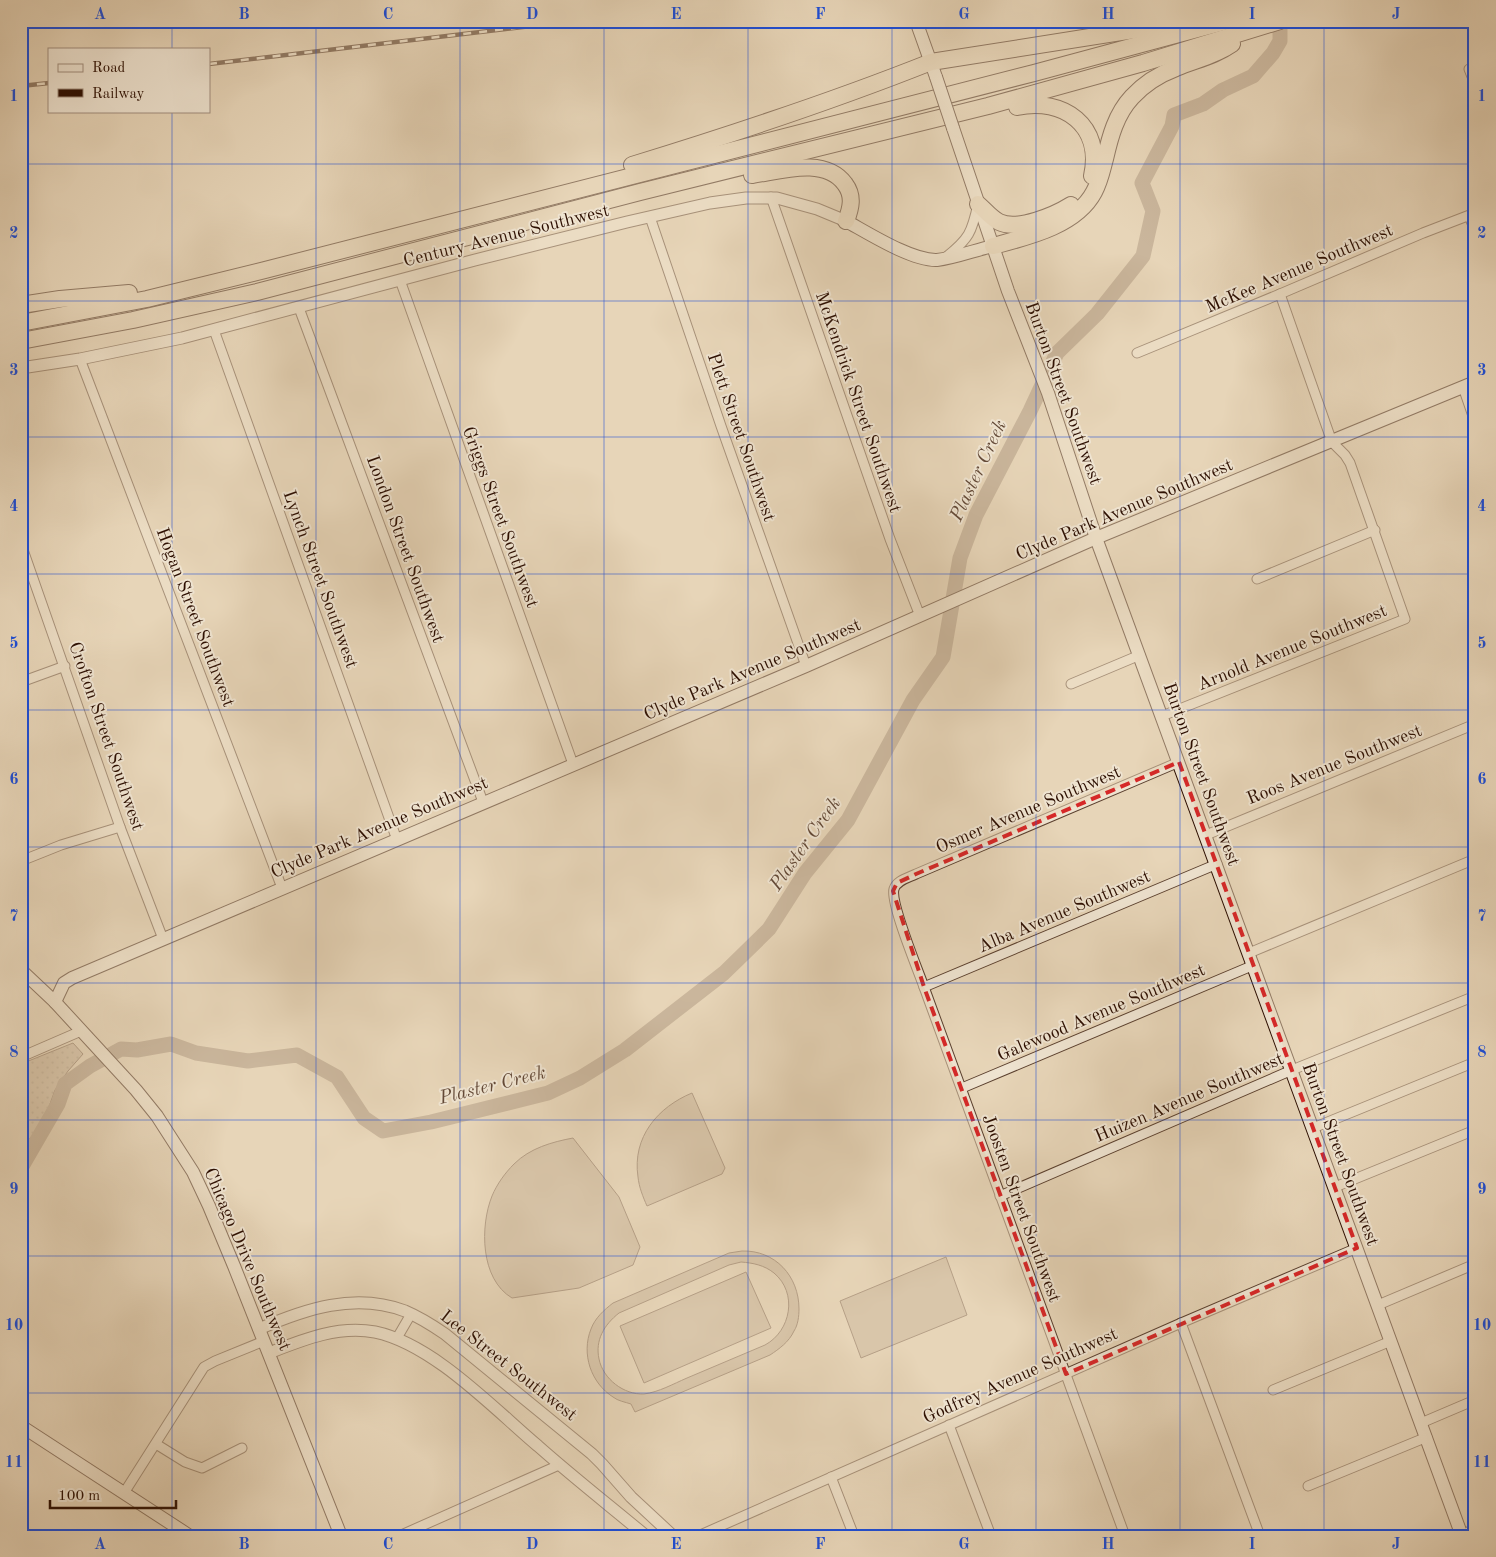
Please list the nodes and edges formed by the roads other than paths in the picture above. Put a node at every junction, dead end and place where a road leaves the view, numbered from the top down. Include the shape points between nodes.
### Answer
1 (916, 21) edge
2 (1191, 21) edge
3 (1227, 21) edge
4 (1280, 21) edge
5 (1247, 32) junction
6 (933, 69) junction
7 (1470, 69) dead end
8 (1475, 84) edge
9 (988, 106) junction
10 (663, 187) junction
11 (771, 197) junction
12 (524, 204) junction
13 (978, 204) junction
14 (1472, 215) edge
15 (650, 217) junction
16 (846, 221) junction
17 (1475, 230) edge
18 (993, 246) junction
19 (943, 259) junction
20 (400, 280) junction
21 (200, 286) junction
22 (1280, 294) junction
23 (21, 305) edge
24 (299, 308) junction
25 (21, 323) edge
26 (214, 330) junction
27 (21, 341) edge
28 (1137, 353) dead end
29 (80, 359) junction
30 (21, 368) edge
31 (1469, 384) edge
32 (1475, 422) edge
33 (1332, 442) junction
34 (1375, 530) junction
35 (1096, 538) junction
36 (21, 544) edge
37 (1258, 579) dead end
38 (925, 614) junction
39 (1140, 655) junction
40 (65, 666) junction
41 (806, 666) junction
42 (21, 682) edge
43 (1071, 684) dead end
44 (1162, 716) junction
45 (1475, 724) edge
46 (1180, 762) junction
47 (572, 764) junction
48 (483, 802) junction
49 (120, 826) junction
50 (1206, 835) junction
51 (397, 840) junction
52 (1475, 859) edge
53 (21, 861) edge
54 (1217, 864) junction
55 (282, 888) junction
56 (893, 891) joint
57 (163, 939) junction
58 (1252, 959) junction
59 (21, 970) edge
60 (924, 987) junction
61 (1475, 996) edge
62 (55, 1002) junction
63 (81, 1031) junction
64 (21, 1057) edge
65 (1475, 1062) edge
66 (1292, 1070) junction
67 (962, 1088) junction
68 (1313, 1128) junction
69 (1475, 1130) edge
70 (1335, 1187) junction
71 (1000, 1196) junction
72 (1357, 1248) junction
73 (1475, 1264) edge
74 (1378, 1305) junction
75 (411, 1314) junction
76 (1181, 1323) junction
77 (262, 1335) junction
78 (397, 1338) junction
79 (1391, 1341) junction
80 (269, 1353) junction
81 (1066, 1374) junction
82 (1273, 1390) dead end
83 (1475, 1400) edge
84 (1421, 1422) junction
85 (948, 1425) junction
86 (21, 1426) edge
87 (1427, 1437) junction
88 (156, 1444) junction
89 (242, 1448) dead end
90 (559, 1465) junction
91 (831, 1477) junction
92 (1308, 1486) dead end
93 (124, 1493) junction
94 (1475, 1528) edge
95 (177, 1532) edge
96 (190, 1536) edge
97 (341, 1536) edge
98 (399, 1536) edge
99 (646, 1536) edge
100 (673, 1536) edge
101 (698, 1536) edge
102 (854, 1536) edge
103 (991, 1536) edge
104 (1125, 1536) edge
105 (1260, 1536) edge
106 (1462, 1536) edge

1 - 6 main road, Burton Street Southwest
2 - 6 highway
3 - 12 highway
4 - 5 highway
5 - 9 highway
5 - 18 highway via 1222,51 1166,72 1131,98 1116,122 1097,186 1088,202 1077,212 1046,229
6 - 12 highway via 889,79
6 - 13 main road, Burton Street Southwest, bridge
7 - 8 street
9 - 10 highway
9 - 13 highway via 1007,109 1044,104 1066,110 1088,134 1094,150 1094,164 1091,180 1080,198 1050,214 1011,226 996,220
10 - 16 highway via 785,169 817,168 838,177 846,186 851,203
10 - 27 highway via 257,292 102,327
11 - 15 street, Century Avenue Southwest via 725,201
11 - 16 street, Century Avenue Southwest via 817,209
11 - 38 street, McKendrick Street Southwest via 890,539
12 - 21 highway
13 - 18 main road, Burton Street Southwest
13 - 19 street via 968,236
14 - 17 street
14 - 22 street, McKee Avenue Southwest
15 - 20 street, Century Avenue Southwest
15 - 41 street, Plett Street Southwest
16 - 19 main road, Century Avenue Southwest via 918,257
18 - 19 main road, Century Avenue Southwest
18 - 35 main road, Burton Street Southwest via 1048,392
20 - 24 street, Century Avenue Southwest
20 - 47 street, Griggs Street Southwest
21 - 23 highway
21 - 25 highway
22 - 28 street, McKee Avenue Southwest
22 - 33 street
24 - 26 street, Century Avenue Southwest
24 - 48 street, London Street Southwest
26 - 29 street, Century Avenue Southwest
26 - 51 street, Lynch Street Southwest
29 - 30 street, Century Avenue Southwest
29 - 55 street, Hogan Street Southwest
31 - 32 street
31 - 33 main road, Clyde Park Avenue Southwest
33 - 34 street via 1350,463
33 - 35 main road, Clyde Park Avenue Southwest
34 - 37 street
34 - 44 street, Arnold Avenue Southwest via 1406,619
35 - 38 main road, Clyde Park Avenue Southwest
35 - 39 main road, Burton Street Southwest
36 - 40 street, Crofton Street Southwest
38 - 41 main road, Clyde Park Avenue Southwest
39 - 43 street
39 - 44 main road, Burton Street Southwest
40 - 42 street
40 - 49 street, Crofton Street Southwest
41 - 47 main road, Clyde Park Avenue Southwest
44 - 46 main road, Burton Street Southwest
45 - 50 street, Roos Avenue Southwest
46 - 50 main road, Burton Street Southwest
46 - 56 street, Osmer Avenue Southwest via 916,874 897,883
47 - 48 main road, Clyde Park Avenue Southwest
48 - 51 main road, Clyde Park Avenue Southwest
49 - 53 street
49 - 57 street, Crofton Street Southwest
50 - 54 main road, Burton Street Southwest
51 - 55 main road, Clyde Park Avenue Southwest
52 - 58 street, Galewood Avenue Southwest
54 - 58 main road, Burton Street Southwest
54 - 60 street, Alba Avenue Southwest
55 - 57 main road, Clyde Park Avenue Southwest
56 - 60 street, Joosten Street Southwest
57 - 62 main road, Clyde Park Avenue Southwest via 72,978 64,983
58 - 66 main road, Burton Street Southwest
58 - 67 street, Galewood Avenue Southwest
59 - 62 main road, Chicago Drive Southwest
60 - 67 street, Joosten Street Southwest
61 - 66 street, Huizen Avenue Southwest
62 - 63 main road, Chicago Drive Southwest
63 - 64 street
63 - 77 main road, Chicago Drive Southwest via 157,1116 193,1172
65 - 68 street
66 - 68 main road, Burton Street Southwest
66 - 71 street, Huizen Avenue Southwest
67 - 71 street, Joosten Street Southwest
68 - 70 main road, Burton Street Southwest
69 - 70 street
70 - 72 main road, Burton Street Southwest
71 - 81 street, Joosten Street Southwest
72 - 74 main road, Burton Street Southwest
72 - 76 street, Godfrey Avenue Southwest
73 - 74 street
74 - 79 main road, Burton Street Southwest
75 - 77 street, Lee Street Southwest via 366,1303 338,1304 306,1310
75 - 78 street
75 - 100 street, Lee Street Southwest via 445,1334 592,1454 631,1498
76 - 81 street, Godfrey Avenue Southwest
76 - 105 street
77 - 80 main road, Chicago Drive Southwest
77 - 88 street via 204,1368
78 - 80 street via 373,1332 342,1331 323,1334
78 - 90 street via 453,1373
79 - 82 street
79 - 84 main road, Burton Street Southwest
80 - 97 main road, Chicago Drive Southwest
81 - 85 street, Godfrey Avenue Southwest
81 - 104 street, Joosten Street Southwest
83 - 84 street
84 - 87 main road, Burton Street Southwest
85 - 91 street, Godfrey Avenue Southwest
85 - 103 street
86 - 93 main road
87 - 92 street
87 - 106 main road, Burton Street Southwest
88 - 89 street via 184,1462 202,1468
88 - 93 street
90 - 98 street
90 - 99 street
91 - 101 street, Godfrey Avenue Southwest
91 - 102 street
93 - 95 main road
94 - 106 street
95 - 96 main road

